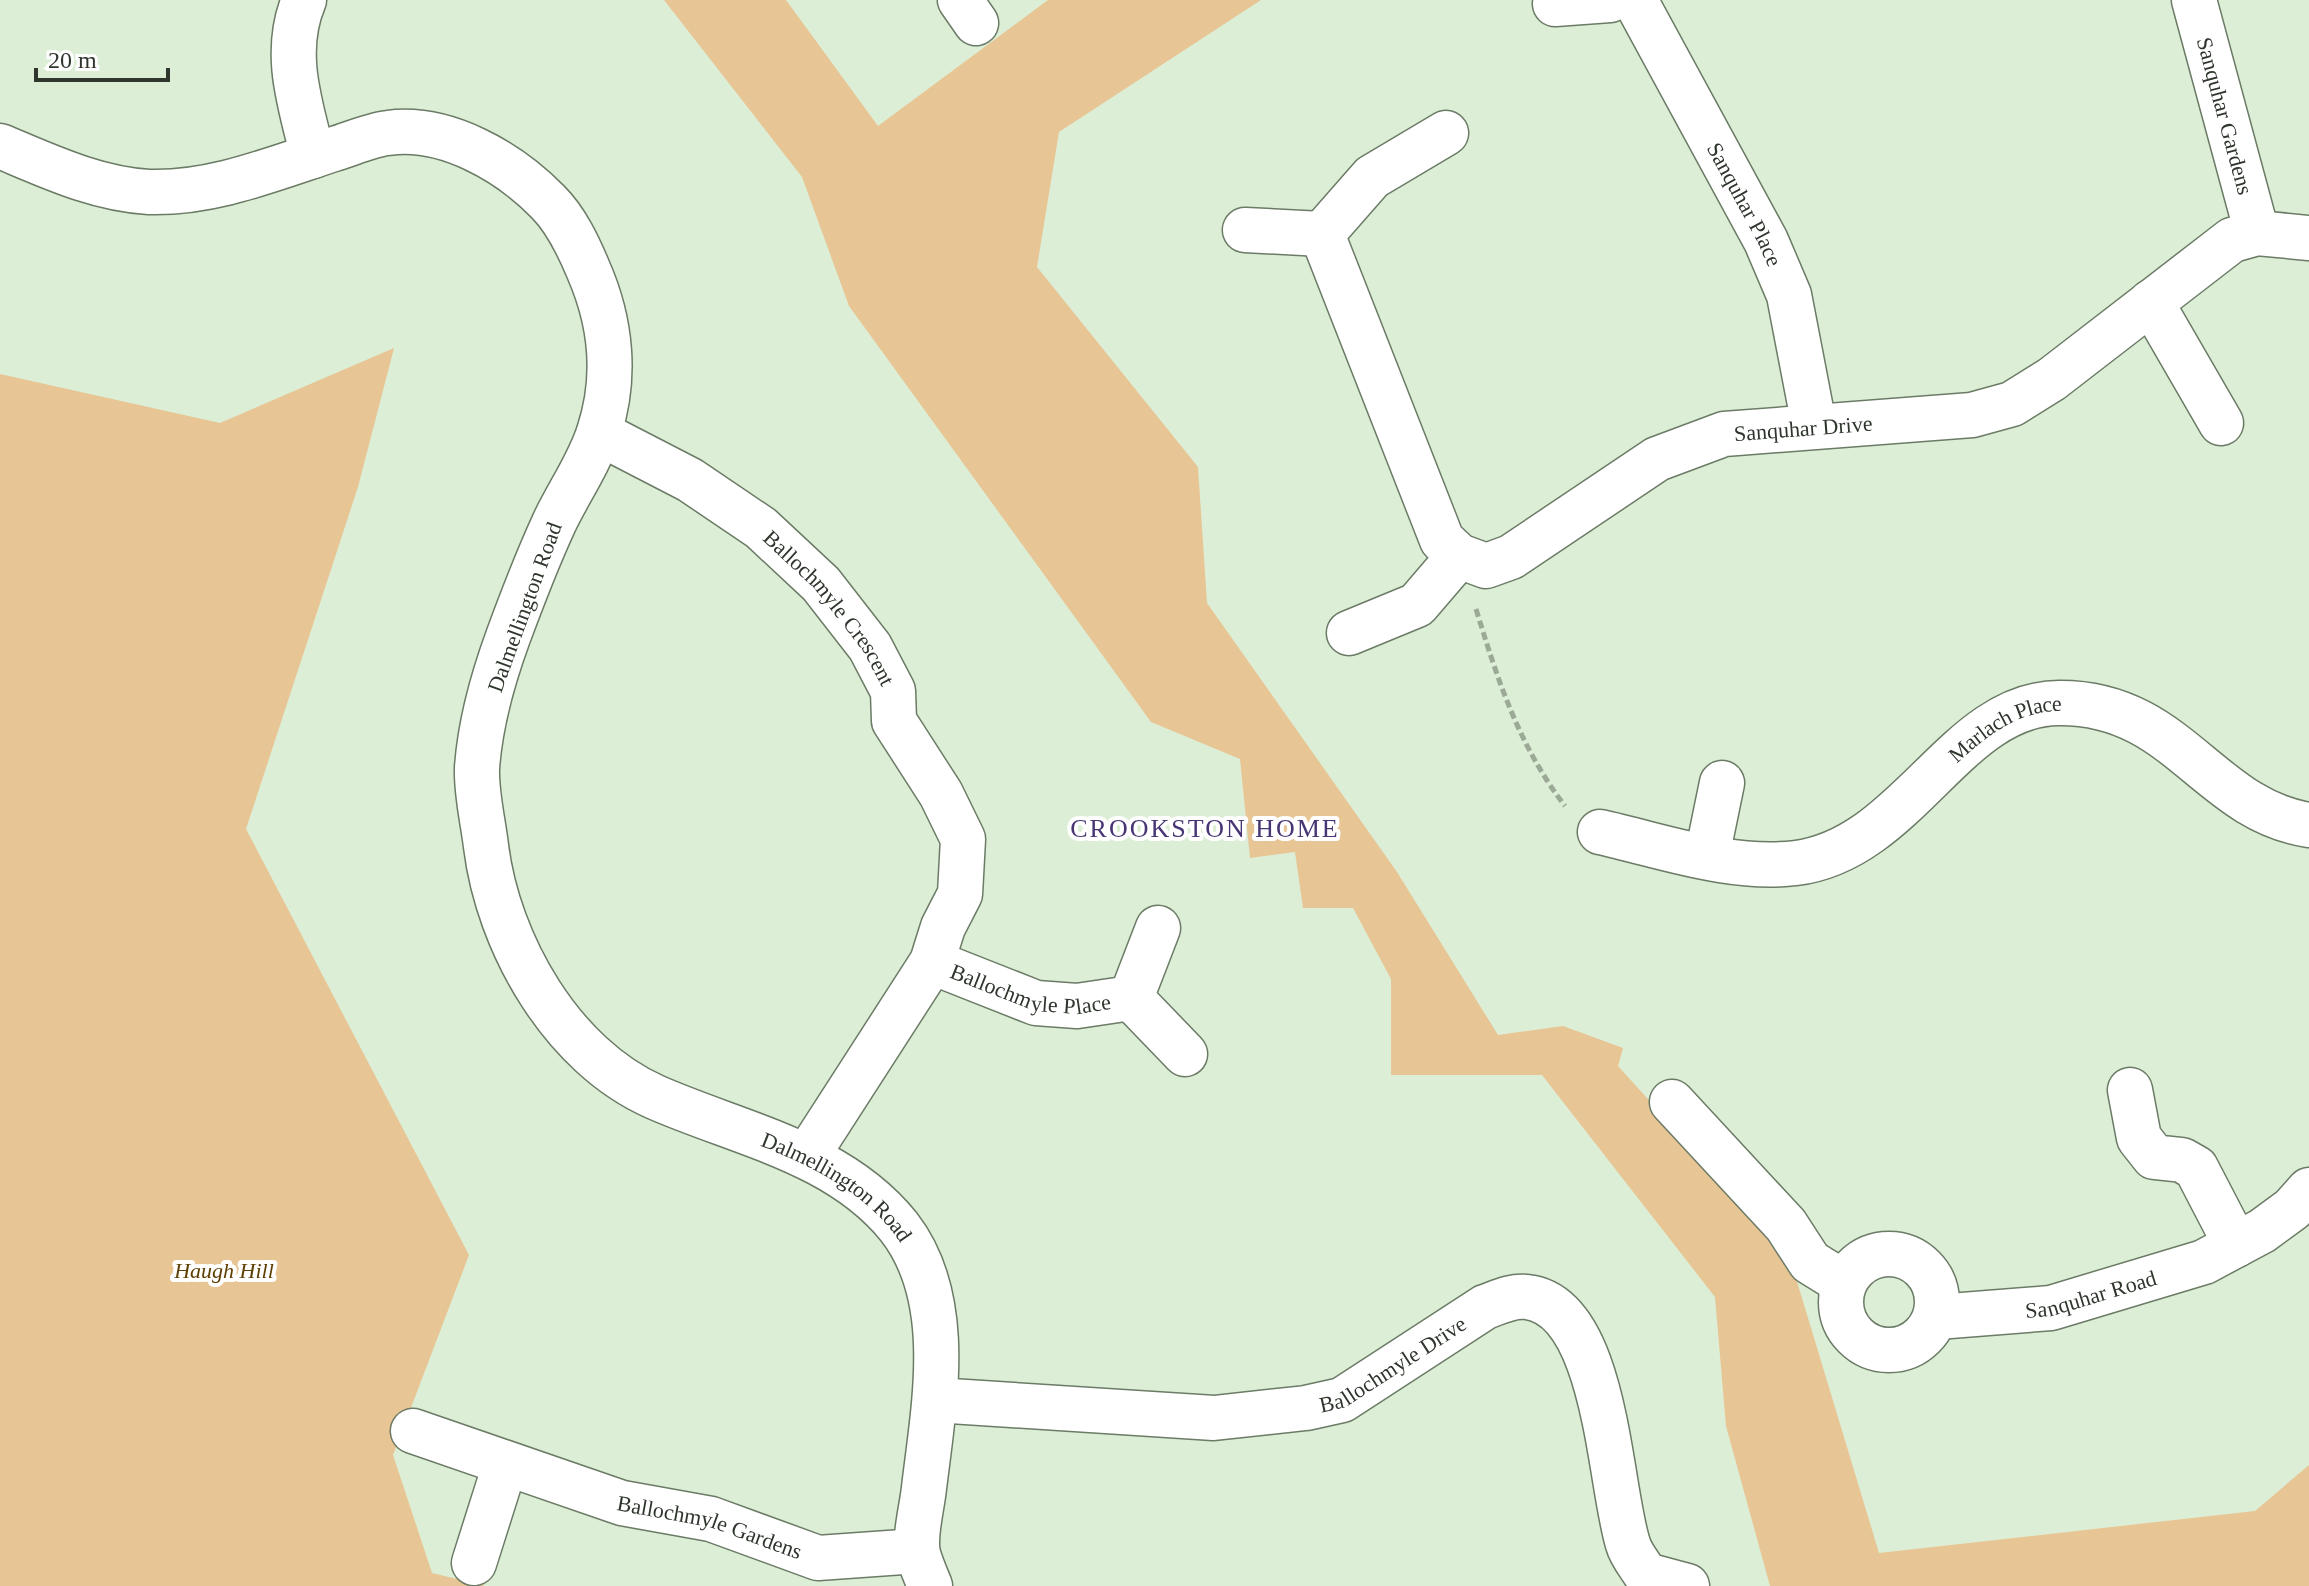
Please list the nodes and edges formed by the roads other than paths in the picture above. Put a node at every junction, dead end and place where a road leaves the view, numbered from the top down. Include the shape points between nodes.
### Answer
1 (304, 0) edge
2 (1610, 0) edge
3 (1635, 0) edge
4 (2194, 0) edge
5 (1555, 4) dead end
6 (1446, 133) dead end
7 (0, 146) edge
8 (313, 156) junction
9 (1245, 230) dead end
10 (2257, 233) junction
11 (1322, 234) junction
12 (2309, 238) edge
13 (2151, 302) junction
14 (2221, 423) dead end
15 (1814, 425) junction
16 (599, 433) junction
17 (1473, 561) junction
18 (1349, 633) dead end
19 (1722, 783) dead end
20 (2309, 825) edge
21 (1600, 832) road end
22 (1707, 856) junction
23 (1158, 928) dead end
24 (932, 962) junction
25 (1131, 998) junction
26 (1185, 1054) dead end
27 (2130, 1090) dead end
28 (1672, 1102) dead end
29 (807, 1156) junction
30 (2309, 1190) edge
31 (2236, 1245) junction
32 (1844, 1283) junction
33 (1937, 1317) junction
34 (935, 1400) junction
35 (413, 1431) dead end
36 (505, 1465) junction
37 (474, 1563) dead end
38 (924, 1568) edge
39 (1657, 1582) edge

1 - 8 street via 294,22 293,77
2 - 5 street
3 - 15 street, Sanquhar Place via 1766,241 1789,295
4 - 10 street, Sanquhar Gardens
6 - 11 street via 1372,177
7 - 8 street, Dalmellington Road via 102,186 153,192 218,185
8 - 16 street, Dalmellington Road via 388,133 428,135 466,145 506,167 549,203 577,242 600,296 612,361
9 - 11 street
10 - 12 street, Sanquhar Drive
10 - 13 street, Sanquhar Drive via 2232,240
11 - 17 street via 1442,540
13 - 14 street
13 - 15 street, Sanquhar Drive via 2012,404 1972,415
15 - 17 street, Sanquhar Drive via 1724,434 1687,445 1657,459 1511,557
16 - 24 street, Ballochmyle Crescent via 690,480 761,528 821,584 870,647 893,691 894,721 963,839 960,894
16 - 29 street, Dalmellington Road via 553,525 507,640 487,707 477,771 488,865 534,984 598,1060 648,1094
17 - 18 street, Sanquhar Drive via 1417,605
19 - 22 street
20 - 22 street, Marlach Place via 2260,809 2161,733 2126,713 2056,702 1982,729 1891,819 1845,846 1800,862 1755,865
21 - 22 street, Marlach Place
23 - 25 street, Ballochmyle Place
24 - 25 street, Ballochmyle Place via 1036,1003 1077,1006
24 - 29 street, Ballochmyle Crescent
25 - 26 street, Ballochmyle Place
27 - 31 street via 2139,1138 2154,1157 2182,1160 2196,1168
28 - 32 street via 1786,1225 1810,1262
29 - 34 street, Dalmellington Road via 864,1190 899,1227 920,1260 933,1301
30 - 31 street, Sanquhar Road via 2292,1209
31 - 33 street, Sanquhar Road via 2204,1262 2051,1308
32 - 33 street via 1870,1259 1882,1254 1907,1256 1927,1270 1938,1292
32 - 33 street via 1841,1310 1851,1334 1872,1349 1899,1351 1922,1339
34 - 38 street, Dalmellington Road
34 - 39 street, Ballochmyle Drive via 1214,1418 1306,1408 1342,1400 1485,1307 1528,1297 1550,1306 1578,1337 1599,1383 1629,1547
35 - 36 street, Ballochmyle Gardens
36 - 37 street
36 - 38 street, Ballochmyle Gardens via 622,1503 711,1519 818,1558

